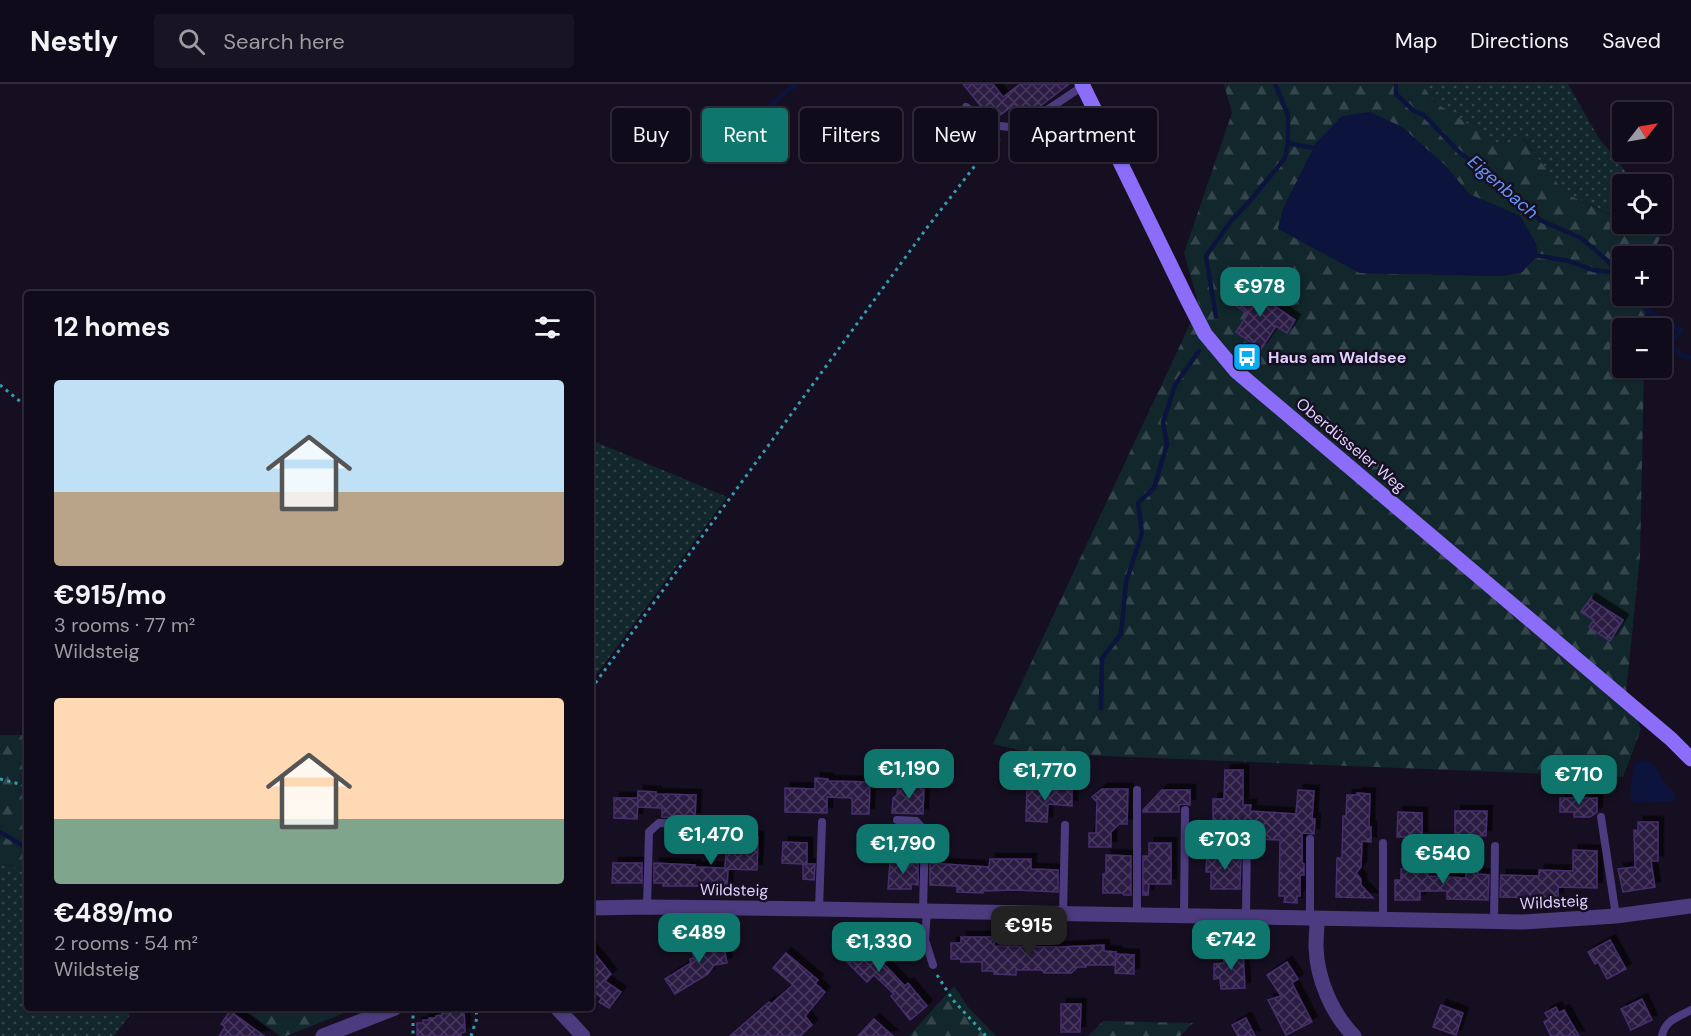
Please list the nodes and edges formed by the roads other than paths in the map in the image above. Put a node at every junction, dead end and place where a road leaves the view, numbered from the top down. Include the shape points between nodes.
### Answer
1 (1083, 85) edge
2 (966, 107) dead end
3 (1691, 759) edge
4 (1137, 790) dead end
5 (1185, 810) dead end
6 (1601, 817) dead end
7 (897, 820) dead end
8 (822, 822) dead end
9 (703, 824) dead end
10 (1065, 825) dead end
11 (1247, 828) dead end
12 (1310, 839) dead end
13 (1383, 843) dead end
14 (1495, 846) dead end
15 (1691, 906) edge
16 (647, 907) junction
17 (594, 908) edge
18 (819, 909) junction
19 (925, 911) junction
20 (1063, 914) junction
21 (1184, 915) junction
22 (1137, 916) junction
23 (1616, 916) junction
24 (1246, 917) junction
25 (1313, 919) junction
26 (1383, 921) junction
27 (1494, 922) junction
28 (933, 965) road end
29 (1691, 1010) edge
30 (387, 1011) edge
31 (560, 1011) edge
32 (323, 1036) edge
33 (583, 1036) edge
34 (1354, 1036) edge
35 (1662, 1036) edge

1 - 2 lane via 1024,125 992,125
1 - 3 street, Oberdüsseler Weg via 1185,297 1205,334 1236,371
4 - 22 lane
5 - 21 lane
6 - 23 lane, Wildsteig
7 - 19 lane via 916,820 925,831
8 - 18 lane
9 - 16 lane via 658,823 649,832
10 - 20 lane
11 - 24 lane
12 - 25 lane
13 - 26 lane
14 - 27 lane, Wildsteig
15 - 23 street, Wildsteig
16 - 17 street, Wildsteig
16 - 18 street, Wildsteig
18 - 19 street, Wildsteig
19 - 20 street, Wildsteig
19 - 28 lane via 925,940
20 - 22 street, Wildsteig
21 - 22 street, Wildsteig
21 - 24 street, Wildsteig
23 - 27 street, Wildsteig
24 - 25 street, Wildsteig
25 - 26 street, Wildsteig
25 - 34 street via 1326,993
26 - 27 street, Wildsteig
29 - 35 lane via 1670,1020
30 - 32 street
31 - 33 street

